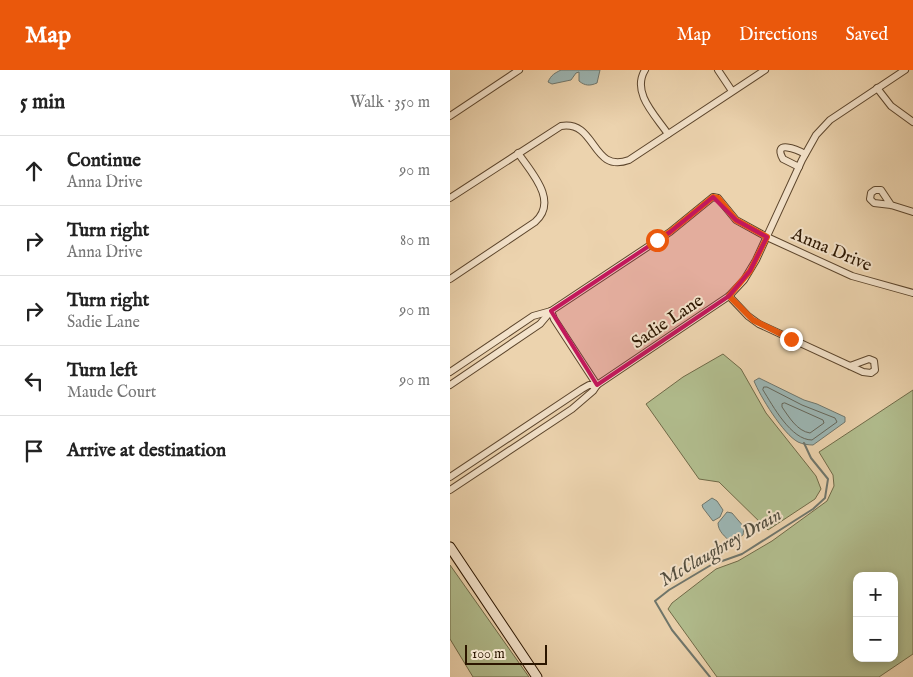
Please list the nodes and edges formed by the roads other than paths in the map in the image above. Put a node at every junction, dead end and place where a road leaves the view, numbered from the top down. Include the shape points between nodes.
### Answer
1 (519, 70) edge
2 (645, 70) edge
3 (718, 70) edge
4 (765, 70) edge
5 (905, 70) edge
6 (877, 88) junction
7 (732, 91) junction
8 (450, 116) edge
9 (913, 122) edge
10 (668, 134) junction
11 (518, 153) junction
12 (805, 154) junction
13 (799, 167) junction
14 (450, 198) edge
15 (891, 205) dead end
16 (913, 212) edge
17 (767, 237) junction
18 (450, 279) edge
19 (913, 294) edge
20 (729, 296) junction
21 (551, 311) junction
22 (850, 366) dead end
23 (450, 372) edge
24 (450, 385) edge
25 (597, 385) junction
26 (450, 476) edge
27 (450, 490) edge
28 (450, 547) edge
29 (537, 677) edge

1 - 8 street
2 - 10 street via 640,80 642,93
3 - 7 street
4 - 7 street
5 - 6 street, Sadie Lane
6 - 9 street via 891,106
6 - 12 street, Sadie Lane via 827,123
7 - 10 street
10 - 11 street via 633,158 617,162 604,158 581,129 565,125
11 - 14 street
11 - 18 street via 543,192 545,206 542,215
12 - 13 street, Sadie Lane
12 - 13 street via 789,147 781,150 782,159
13 - 17 street, Sadie Lane
15 - 16 street
17 - 19 street, Anna Drive via 852,276
17 - 20 street, Sadie Lane via 750,271
17 - 21 street, Anna Drive via 736,220 718,198 713,197 670,232
20 - 22 street via 759,324
20 - 25 street, Sadie Lane
21 - 23 street, Anna Drive via 533,316
21 - 24 street, Anna Drive via 540,324
21 - 25 street
25 - 26 street, Sadie Lane via 582,389
25 - 27 street, Sadie Lane via 572,409
28 - 29 main road

